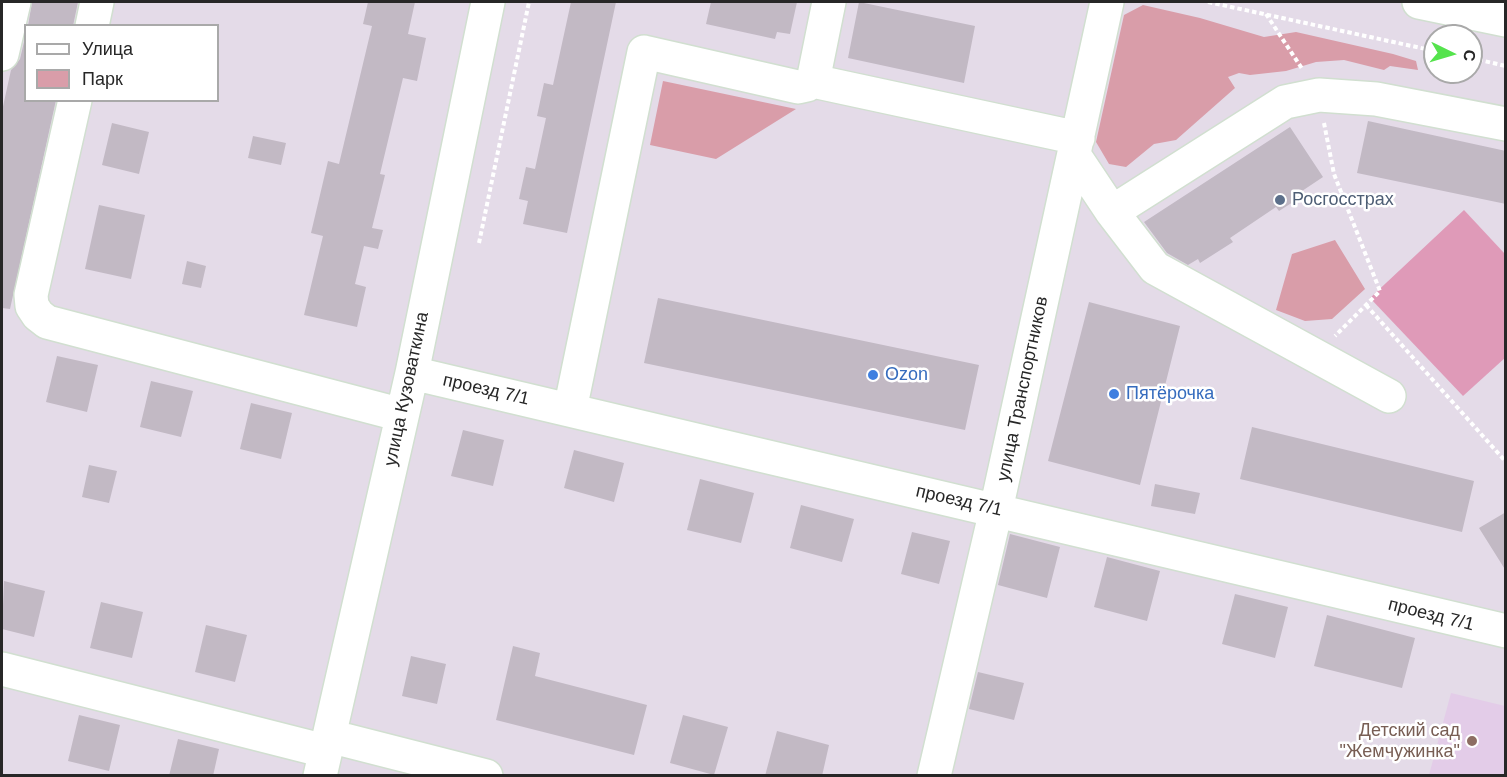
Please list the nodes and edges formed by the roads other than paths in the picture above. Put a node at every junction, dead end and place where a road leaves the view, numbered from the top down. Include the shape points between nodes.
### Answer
1 (14, 2) edge
2 (97, 2) edge
3 (488, 2) edge
4 (829, 2) edge
5 (1107, 2) edge
6 (1419, 2) edge
7 (1506, 20) edge
8 (92, 24) edge
9 (2, 54) edge
10 (813, 81) junction
11 (75, 102) edge
12 (1506, 124) edge
13 (1076, 147) junction
14 (1112, 212) junction
15 (412, 373) junction
16 (1389, 396) dead end
17 (570, 410) junction
18 (402, 416) junction
19 (996, 510) junction
20 (1506, 631) edge
21 (2, 669) edge
22 (324, 754) edge
23 (486, 776) edge
24 (934, 776) edge

1 - 9 street
2 - 8 street
3 - 15 street, улица Кузоваткина
4 - 10 street
5 - 13 street, улица Транспортников
6 - 7 street
10 - 13 street
10 - 17 street via 798,87 644,52
11 - 18 street via 31,296 38,315 47,322
12 - 14 street via 1376,99 1319,94 1285,102
13 - 14 street
13 - 19 street, улица Транспортников
14 - 16 street via 1155,268
15 - 17 street, проезд 7/1
15 - 18 street, улица Кузоваткина
17 - 19 street, проезд 7/1
18 - 22 street, улица Кузоваткина
19 - 20 street, проезд 7/1
19 - 24 street, улица Транспортников
21 - 22 street
22 - 23 street

